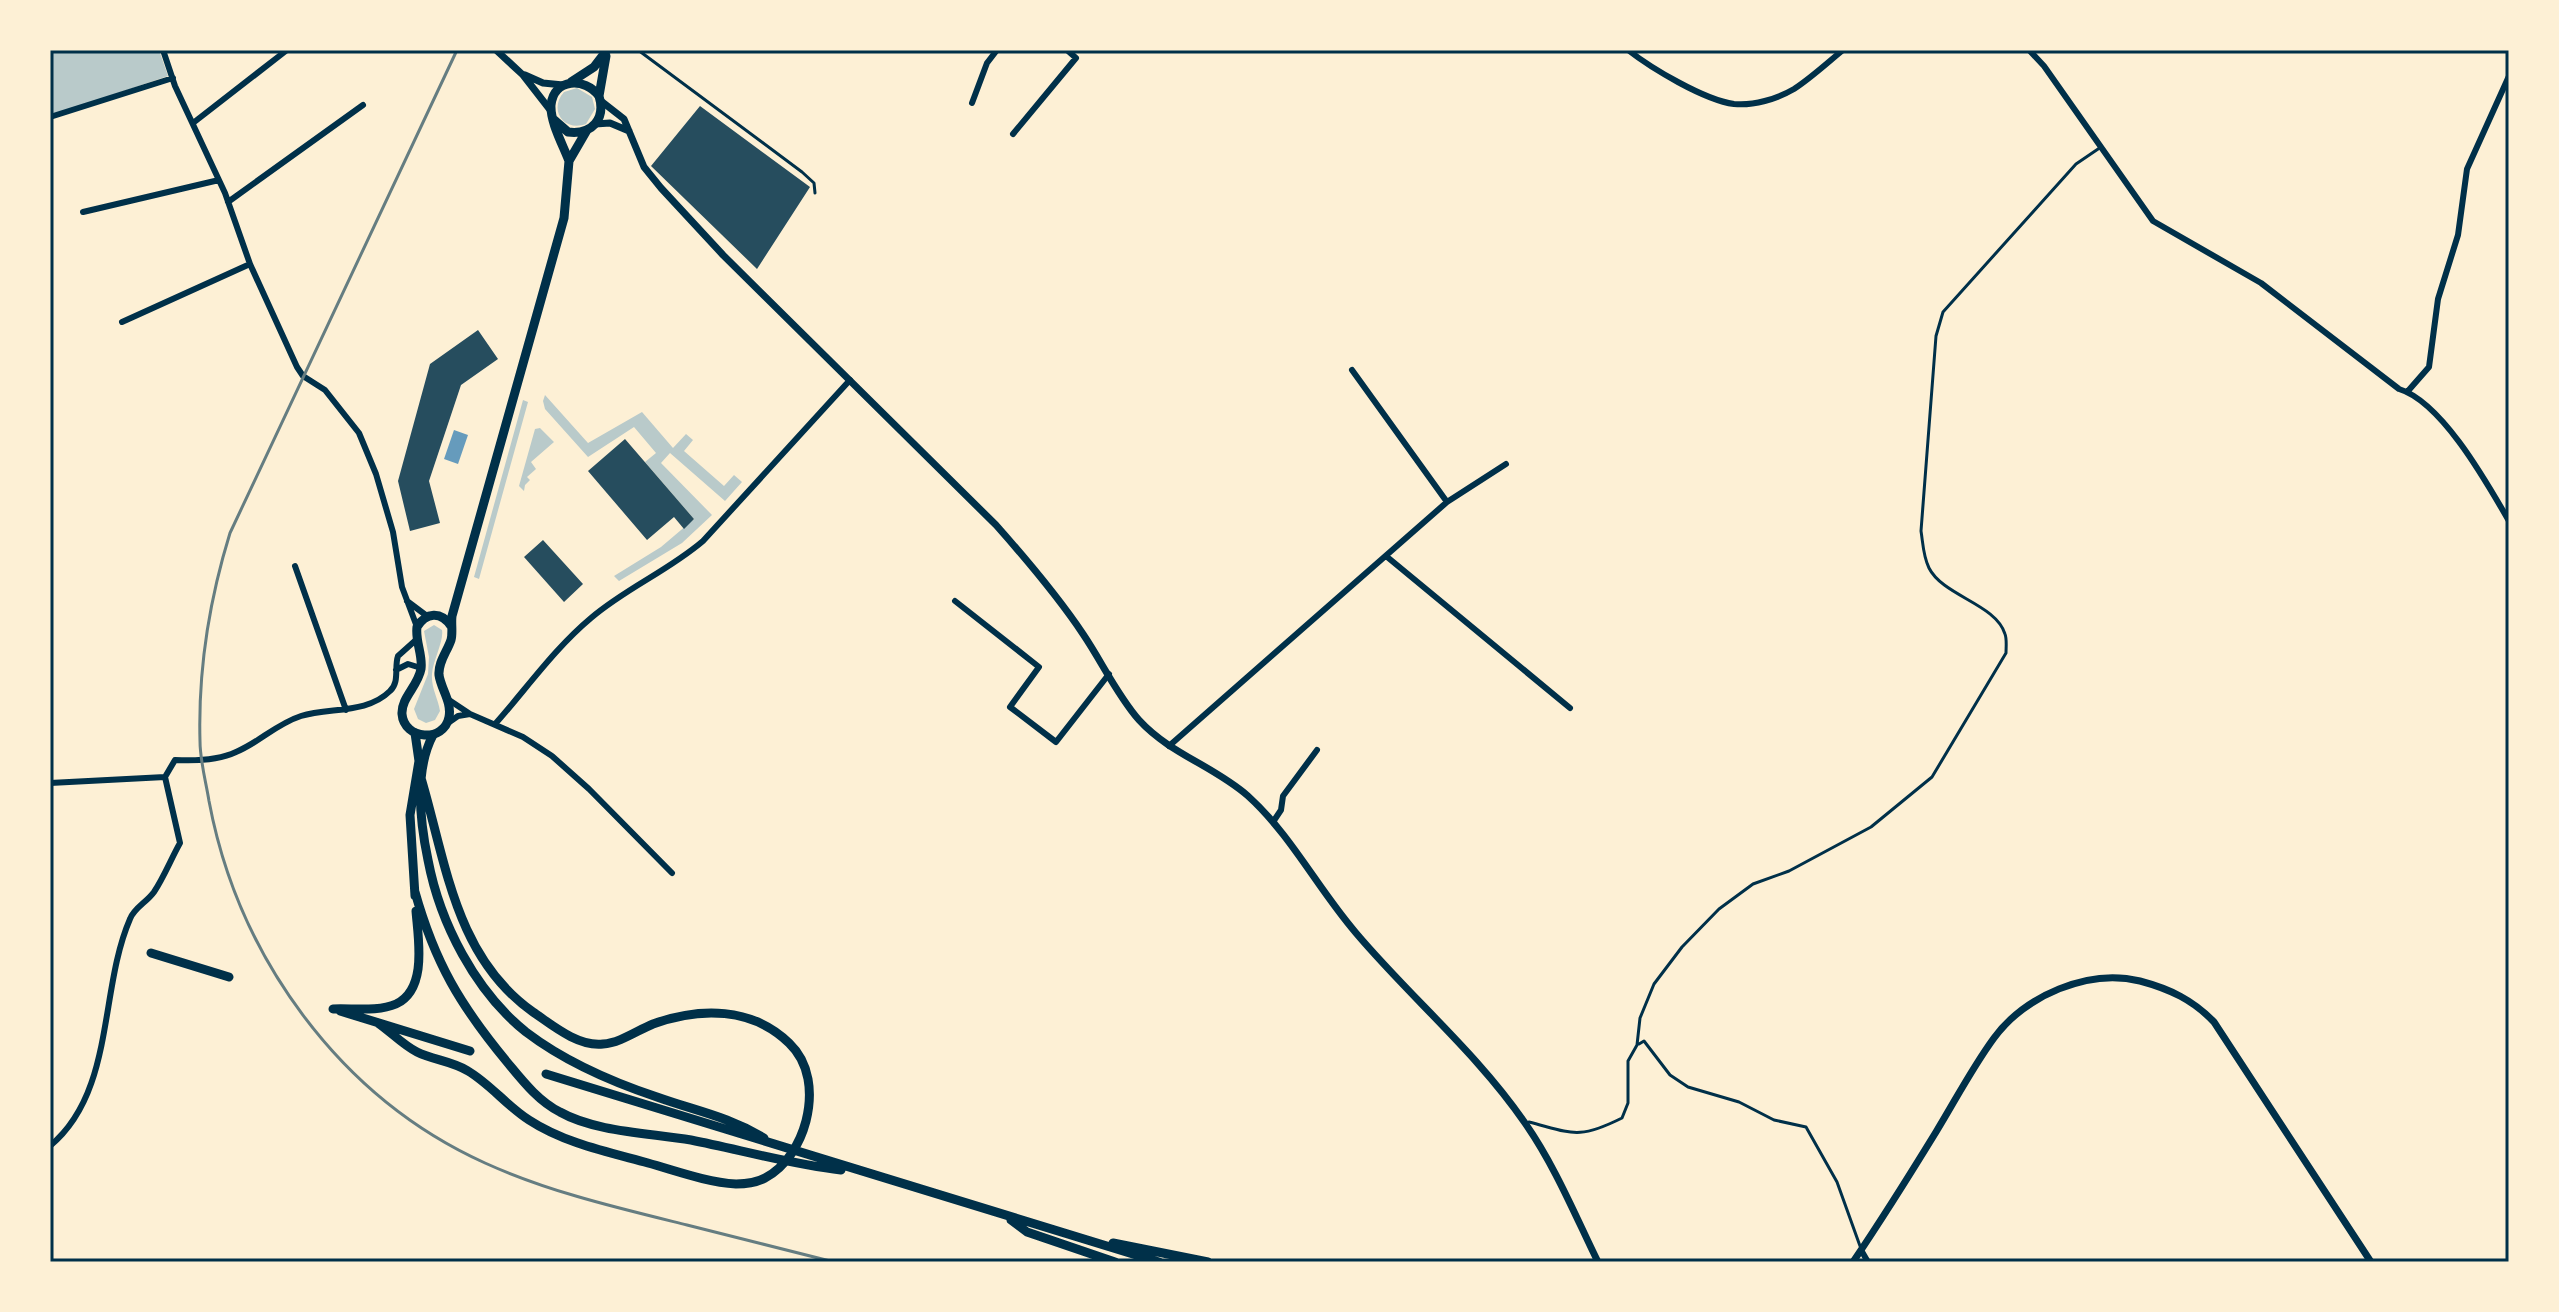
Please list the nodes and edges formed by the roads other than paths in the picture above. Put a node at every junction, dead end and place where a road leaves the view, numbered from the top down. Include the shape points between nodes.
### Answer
1 (163, 50) edge
2 (287, 50) edge
3 (496, 50) edge
4 (607, 50) edge
5 (638, 50) edge
6 (997, 50) edge
7 (1067, 50) edge
8 (1628, 50) edge
9 (1843, 50) edge
10 (2029, 50) edge
11 (523, 75) junction
12 (2509, 76) edge
13 (173, 78) junction
14 (568, 84) junction
15 (600, 98) junction
16 (972, 103) dead end
17 (363, 105) dead end
18 (552, 115) junction
19 (50, 117) edge
20 (193, 123) junction
21 (591, 127) junction
22 (631, 132) junction
23 (1013, 134) dead end
24 (2101, 147) junction
25 (569, 161) junction
26 (219, 180) junction
27 (815, 193) dead end
28 (228, 202) junction
29 (83, 212) dead end
30 (250, 264) junction
31 (122, 322) dead end
32 (1352, 370) dead end
33 (850, 380) junction
34 (2408, 391) junction
35 (1506, 464) dead end
36 (1447, 502) junction
37 (2509, 521) edge
38 (1386, 556) junction
39 (295, 566) dead end
40 (457, 599) junction
41 (407, 601) junction
42 (955, 601) dead end
43 (439, 615) junction
44 (427, 616) junction
45 (451, 626) junction
46 (417, 627) junction
47 (417, 639) junction
48 (421, 668) junction
49 (396, 670) junction
50 (1109, 674) junction
51 (446, 697) junction
52 (1570, 708) dead end
53 (346, 710) junction
54 (470, 714) junction
55 (496, 723) junction
56 (446, 724) junction
57 (415, 733) junction
58 (433, 735) junction
59 (1169, 746) junction
60 (1317, 750) dead end
61 (165, 777) junction
62 (421, 778) junction
63 (50, 783) edge
64 (1273, 822) junction
65 (672, 873) dead end
66 (415, 892) junction
67 (151, 953) dead end
68 (229, 977) dead end
69 (378, 1023) junction
70 (1637, 1045) junction
71 (470, 1051) dead end
72 (546, 1074) dead end
73 (1525, 1121) junction
74 (50, 1146) edge
75 (778, 1146) junction
76 (861, 1172) junction
77 (1005, 1215) junction
78 (1060, 1232) junction
79 (1861, 1250) junction
80 (1115, 1262) edge
81 (1159, 1262) edge
82 (1208, 1262) edge
83 (1598, 1262) edge
84 (1853, 1262) edge
85 (1868, 1262) edge
86 (2371, 1262) edge

1 - 13 street
2 - 20 street
3 - 11 street
4 - 14 main road via 594,67
4 - 15 main road
5 - 27 lane via 802,172 814,183
6 - 16 street
7 - 23 street via 1076,58
8 - 9 street via 1689,87 1733,104 1763,102 1794,89
10 - 24 street
11 - 14 street
11 - 18 street
12 - 34 street via 2467,169 2429,367
13 - 19 street
13 - 20 street
14 - 15 main road via 587,85
14 - 18 main road via 553,96
15 - 21 main road via 600,116
15 - 22 street
17 - 28 street
18 - 21 main road via 568,132
18 - 25 main road
20 - 26 street
21 - 22 street via 610,123
21 - 25 main road
22 - 33 street via 644,167 661,188
24 - 34 street via 2153,221 2261,283
24 - 70 lane via 2076,164 1943,312 1936,336 1921,531 1924,555 1930,571 1946,586 1994,618 2005,633 2006,653 1932,777 1871,827 1753,884 1682,947 1654,984 1640,1018
25 - 40 main road via 564,218
26 - 28 street
26 - 29 street
28 - 30 street
30 - 31 street
30 - 41 street via 297,367 325,390 359,433 393,532
32 - 36 street
33 - 50 street via 996,525 1038,573
33 - 55 street via 713,530 690,552 590,618
34 - 37 street via 2452,432
35 - 36 street
36 - 38 street
38 - 52 street
38 - 59 street
39 - 53 street
40 - 43 main road
40 - 45 main road
41 - 44 street
41 - 46 street
42 - 50 street via 1039,667 1010,707 1056,742
43 - 44 main road
43 - 45 main road
44 - 46 main road
45 - 51 main road via 439,675
46 - 47 main road
47 - 48 main road
47 - 49 street via 398,656
48 - 49 street via 408,664
48 - 57 main road via 403,703 402,716
49 - 53 street via 390,692
50 - 59 street via 1138,718
51 - 54 street
51 - 56 main road
53 - 61 street via 278,725 224,757 175,760
54 - 55 street
54 - 56 street
55 - 65 street via 568,770
56 - 58 main road
57 - 58 main road
57 - 66 main road via 419,761 410,815
58 - 62 main road
59 - 64 street via 1225,778
60 - 64 street via 1283,796
61 - 63 street
61 - 74 street via 180,843 154,892 131,914 89,1092
62 - 69 main road via 448,886 478,952 509,992 582,1042 604,1045 688,1015 733,1013 761,1023 798,1052 809,1075 808,1113 796,1147 771,1175 749,1183 707,1180 552,1133 472,1073 416,1051
62 - 75 main road via 424,842 437,894 473,972 499,1005 526,1032 600,1076 736,1121
64 - 73 street via 1355,932
66 - 69 main road via 418,969 406,996 382,1007 333,1009
66 - 76 main road via 427,935 460,1000 521,1078 558,1112 804,1166
67 - 68 main road
69 - 71 main road
70 - 73 lane via 1628,1061 1628,1103 1622,1118 1583,1133
70 - 79 lane via 1644,1041 1670,1075 1688,1087 1806,1127 1837,1182
72 - 75 main road
73 - 83 street
75 - 76 main road
76 - 77 main road
77 - 78 main road
77 - 80 main road via 1027,1232
78 - 81 main road
78 - 82 main road
79 - 84 street
79 - 85 street
79 - 86 street via 1995,1036 2038,999 2089,980 2111,978 2179,994 2214,1022

